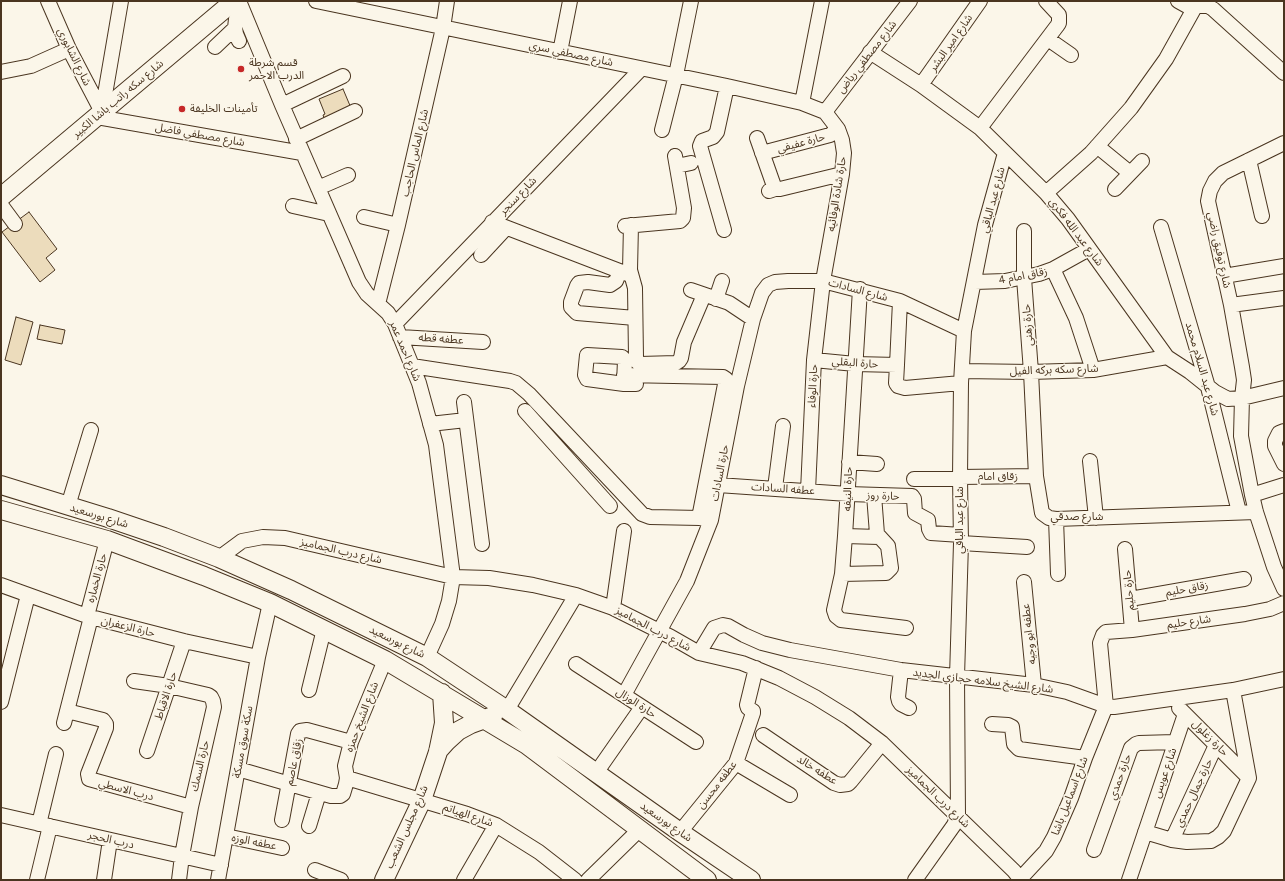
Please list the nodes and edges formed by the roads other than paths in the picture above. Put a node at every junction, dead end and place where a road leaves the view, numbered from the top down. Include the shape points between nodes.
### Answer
1 (48, 1) edge
2 (121, 1) edge
3 (316, 1) edge
4 (447, 1) edge
5 (570, 1) edge
6 (691, 1) edge
7 (822, 1) edge
8 (910, 1) edge
9 (980, 1) edge
10 (1046, 1) edge
11 (1178, 1) edge
12 (239, 3) edge
13 (1195, 7) junction
14 (443, 28) junction
15 (1048, 39) junction
16 (215, 47) dead end
17 (70, 49) junction
18 (560, 52) junction
19 (870, 52) junction
20 (1070, 55) dead end
21 (640, 69) junction
22 (1, 72) edge
23 (1284, 74) edge
24 (676, 75) junction
25 (343, 76) dead end
26 (921, 85) junction
27 (727, 86) junction
28 (802, 103) junction
29 (282, 105) junction
30 (354, 111) dead end
31 (825, 112) junction
32 (99, 114) junction
33 (980, 128) junction
34 (838, 129) junction
35 (662, 130) dead end
36 (296, 138) junction
37 (757, 138) dead end
38 (1284, 143) edge
39 (1097, 146) junction
40 (302, 153) junction
41 (1005, 153) junction
42 (759, 155) junction
43 (1249, 160) junction
44 (1142, 161) dead end
45 (691, 163) dead end
46 (1130, 173) junction
47 (842, 174) junction
48 (348, 175) dead end
49 (318, 188) junction
50 (1115, 188) dead end
51 (1046, 193) junction
52 (1, 197) edge
53 (1, 205) edge
54 (293, 206) dead end
55 (329, 214) junction
56 (1262, 216) dead end
57 (364, 217) dead end
58 (492, 222) junction
59 (15, 224) dead end
60 (398, 225) junction
61 (1161, 227) dead end
62 (506, 228) junction
63 (724, 230) dead end
64 (1024, 231) dead end
65 (1089, 249) junction
66 (481, 255) dead end
67 (1284, 266) edge
68 (1054, 269) junction
69 (625, 273) junction
70 (1224, 276) junction
71 (1024, 278) junction
72 (722, 281) dead end
73 (823, 281) junction
74 (975, 282) junction
75 (860, 289) junction
76 (704, 295) junction
77 (1284, 298) edge
78 (900, 301) junction
79 (378, 304) junction
80 (1230, 305) junction
81 (755, 312) junction
82 (635, 318) junction
83 (397, 330) junction
84 (964, 331) junction
85 (483, 342) dead end
86 (1167, 357) junction
87 (814, 360) junction
88 (855, 364) junction
89 (412, 366) junction
90 (897, 366) junction
91 (1093, 370) junction
92 (1031, 372) junction
93 (962, 377) junction
94 (624, 380) dead end
95 (731, 385) junction
96 (1208, 387) junction
97 (1284, 388) edge
98 (1242, 398) junction
99 (464, 402) dead end
100 (542, 408) junction
101 (466, 420) junction
102 (430, 424) junction
103 (783, 426) dead end
104 (91, 430) dead end
105 (1282, 432) edge
106 (1090, 461) dead end
107 (849, 462) junction
108 (877, 464) dead end
109 (1284, 464) edge
110 (603, 472) junction
111 (1036, 476) junction
112 (960, 478) junction
113 (914, 479) dead end
114 (590, 484) junction
115 (1, 485) edge
116 (718, 485) junction
117 (1284, 485) edge
118 (775, 488) junction
119 (808, 491) junction
120 (848, 494) junction
121 (874, 495) junction
122 (1252, 495) junction
123 (68, 506) junction
124 (610, 506) dead end
125 (1, 510) edge
126 (1239, 512) junction
127 (1256, 512) junction
128 (1096, 518) junction
129 (705, 519) junction
130 (1056, 519) junction
131 (624, 531) dead end
132 (846, 536) junction
133 (879, 537) junction
134 (961, 539) junction
135 (107, 540) junction
136 (482, 544) dead end
137 (1027, 547) dead end
138 (1125, 549) dead end
139 (219, 558) junction
140 (842, 574) junction
141 (1058, 574) dead end
142 (454, 577) junction
143 (1244, 579) dead end
144 (1024, 582) dead end
145 (1, 585) edge
146 (1284, 589) edge
147 (28, 595) junction
148 (576, 595) junction
149 (1130, 599) junction
150 (270, 603) junction
151 (1284, 603) edge
152 (613, 608) junction
153 (89, 617) junction
154 (906, 628) dead end
155 (324, 629) junction
156 (1132, 630) junction
157 (659, 631) junction
158 (184, 641) junction
159 (699, 653) junction
160 (427, 656) junction
161 (258, 657) junction
162 (385, 660) junction
163 (576, 664) dead end
164 (756, 668) junction
165 (901, 670) junction
166 (957, 677) junction
167 (1284, 679) edge
168 (134, 681) dead end
169 (1034, 685) junction
170 (169, 686) junction
171 (2, 687) edge
172 (309, 690) dead end
173 (1233, 690) junction
174 (442, 693) junction
175 (624, 695) junction
176 (1170, 699) junction
177 (1, 702) edge
178 (1106, 706) junction
179 (642, 707) junction
180 (909, 708) dead end
181 (507, 710) junction
182 (1185, 714) junction
183 (485, 719) junction
184 (992, 724) dead end
185 (763, 736) dead end
186 (351, 742) junction
187 (696, 742) dead end
188 (882, 742) junction
189 (1175, 742) junction
190 (1216, 745) junction
191 (147, 751) dead end
192 (438, 752) junction
193 (56, 754) dead end
194 (1085, 758) junction
195 (736, 763) junction
196 (238, 769) junction
197 (596, 773) junction
198 (348, 778) junction
199 (1249, 778) junction
200 (289, 784) junction
201 (319, 793) junction
202 (790, 795) dead end
203 (422, 800) junction
204 (191, 807) junction
205 (1, 815) edge
206 (958, 815) junction
207 (282, 820) dead end
208 (44, 825) junction
209 (496, 825) junction
210 (309, 826) dead end
211 (639, 830) junction
212 (680, 832) junction
213 (1145, 832) junction
214 (226, 836) junction
215 (110, 840) junction
216 (1172, 840) junction
217 (282, 848) dead end
218 (1094, 850) dead end
219 (182, 856) junction
220 (221, 865) junction
221 (315, 870) dead end
222 (37, 880) edge
223 (104, 880) edge
224 (179, 880) edge
225 (218, 880) edge
226 (341, 880) edge
227 (384, 880) edge
228 (464, 880) edge
229 (575, 880) edge
230 (588, 880) edge
231 (707, 880) edge
232 (751, 880) edge
233 (916, 880) edge
234 (1021, 880) edge
235 (1129, 880) edge

1 - 17 street, شارع الشابوري
2 - 32 street
3 - 14 street, شارع مصطفي سري
4 - 14 street, شارع الماس الحاجب
5 - 18 street
6 - 24 street
7 - 28 street
8 - 19 street, شارع مصطفي رياض
9 - 26 street, شارع امير البشر
10 - 15 street via 1060,19
11 - 13 street
12 - 16 street via 237,35
12 - 29 street, شارع احمد عمر
12 - 32 main road, شارع سكه راتب باشا الكبير
13 - 23 street via 1208,6 1213,9
13 - 39 street via 1166,59 1131,108
14 - 18 street, شارع مصطفي سري
14 - 60 street, شارع الماس الحاجب
15 - 20 street
15 - 33 street
17 - 22 street via 31,66
17 - 32 street, شارع الشابوري
18 - 21 street, شارع مصطفي سري
19 - 26 street, شارع عبد الله فكري
19 - 31 street, شارع مصطفي رياض
21 - 24 street, شارع مصطفي سري
21 - 58 street, شارع سنجر
24 - 27 street, شارع مصطفي سري
24 - 35 street
25 - 29 street
26 - 33 street, شارع عبد الله فكري
27 - 28 street, شارع مصطفي سري
27 - 63 street via 717,132 713,137 702,141 700,146
28 - 31 street, شارع مصطفي سري
29 - 36 street, شارع احمد عمر
30 - 36 street
31 - 34 street, حارة شادة الوفائيه
32 - 40 street, شارع مصطفي فاضل
32 - 52 main road, شارع سكه راتب باشا الكبير
33 - 41 street, شارع عبد الله فكري
34 - 42 street, حارة عفيفي via 830,135
34 - 47 street, حارة شادة الوفائيه via 844,153
36 - 40 street, شارع احمد عمر
37 - 42 street
38 - 43 street, شارع توفيق راضي
39 - 46 street
39 - 51 street
40 - 49 street, شارع احمد عمر
41 - 51 street, شارع عبد الله فكري
41 - 74 street, شارع عبد الباقي via 985,225
42 - 47 street via 772,194 780,189
43 - 56 street
43 - 70 street, شارع توفيق راضي via 1223,173 1210,191 1208,202
44 - 46 street
45 - 69 street via 676,161 684,208 680,221 628,225
46 - 50 street
47 - 73 street, حارة شادة الوفائيه
48 - 49 street
49 - 55 street, شارع احمد عمر
51 - 65 street, شارع عبد الله فكري
53 - 59 street
54 - 55 street
55 - 79 street, شارع احمد عمر via 359,282
57 - 60 street
58 - 62 street
58 - 83 street, شارع سنجر
60 - 79 street, شارع الماس الحاجب
61 - 96 street, شارع عبد السلام محمد
62 - 66 street
62 - 69 street
64 - 71 street, حارة زهني
65 - 68 street, زقاق امام 4
65 - 86 street, شارع عبد الله فكري
67 - 70 street
68 - 71 street, زقاق امام 4
68 - 91 street via 1076,318
69 - 82 street via 635,288
69 - 82 street via 610,285 579,283 571,307 577,313
70 - 80 street, شارع توفيق راضي
71 - 74 street, زقاق امام 4
71 - 92 street, حارة زهني
72 - 76 street
73 - 75 street, شارع السادات
73 - 81 street, شارع السادات via 775,282 768,285
73 - 87 street, حارة الوفاء
74 - 84 street, شارع عبد الباقي
75 - 78 street, شارع السادات
75 - 88 street, حارة النيفه
76 - 81 street
76 - 82 street via 684,342 681,358 676,363 637,362
77 - 80 street
78 - 84 street, شارع السادات
78 - 90 street
79 - 83 street, شارع احمد عمر via 388,313
80 - 98 street, شارع توفيق راضي via 1244,380
81 - 95 street, حارة السادات
83 - 85 street, عطفه قطه
83 - 89 street, شارع احمد عمر
84 - 93 street, شارع عبد الباقي
86 - 91 street, شارع سكه بركه الفيل
86 - 96 street
87 - 88 street, حارة البقلي
87 - 119 street, حارة الوفاء
88 - 90 street, حارة البقلي
88 - 107 street, حارة النيفه
89 - 100 street via 510,381 523,388
89 - 102 street, شارع احمد عمر
90 - 93 street, شارع سكه بركه الفيل via 896,383 900,388
91 - 92 street, شارع سكه بركه الفيل
92 - 93 street, شارع سكه بركه الفيل
92 - 111 street, شارع صدقي
93 - 112 street, شارع عبد الباقي
94 - 95 street via 724,377
95 - 116 street, حارة السادات
95 - 129 street
96 - 98 street via 1228,399
96 - 126 street, شارع عبد السلام محمد
97 - 98 street
98 - 122 street, شارع توفيق راضي via 1241,436
99 - 101 street
100 - 110 street
100 - 114 street via 528,415
101 - 102 street
101 - 136 street
102 - 142 street, شارع احمد عمر via 436,446
103 - 118 street
104 - 123 street
105 - 109 street via 1275,441 1275,446
106 - 128 street
107 - 108 street
107 - 120 street, حارة النيفه
110 - 114 street
110 - 129 street via 642,514 650,517
111 - 112 street, زقاق امام
111 - 130 street, شارع صدقي via 1042,513
112 - 113 street, زقاق امام
112 - 134 street, شارع عبد الباقي
114 - 124 street
115 - 123 main road, شارع بورسعيد
116 - 118 street, عطفه السادات
116 - 129 street, حارة السادات
117 - 122 street
118 - 119 street, عطفه السادات
119 - 120 street, عطفه السادات
120 - 121 street, حارة روز
120 - 132 street, حارة النيفه
121 - 133 street via 876,531
121 - 134 street, حارة روز via 913,497 915,513 928,520 930,533
122 - 127 street, شارع توفيق راضي
123 - 139 main road, شارع بورسعيد via 150,532
125 - 135 main road, شارع بورسعيد
126 - 127 street, شارع صدقي
126 - 128 street, شارع صدقي
127 - 146 street, شارع توفيق راضي
128 - 130 street, شارع صدقي
129 - 157 street, حارة السادات via 687,581
130 - 141 street
131 - 152 street
132 - 133 street
132 - 140 street, حارة النيفه
133 - 140 street via 888,546 890,570 886,573
134 - 137 street
134 - 166 street, شارع عبد الباقي
135 - 150 main road, شارع بورسعيد
135 - 153 street, حارة الخماره
138 - 149 street, حارة حليم
139 - 142 street, شارع درب الجماميز via 242,541 263,537 285,538
139 - 160 main road, شارع بورسعيد
140 - 154 street, حارة النيفه via 834,610 838,619
142 - 148 street, شارع درب الجماميز via 489,578
142 - 160 street, شارع احمد عمر via 442,624
143 - 149 street, زقاق حليم
144 - 169 street, عطفه ابو وجيه
145 - 147 street, حارة الزعفران
147 - 153 street, حارة الزعفران
147 - 171 street
148 - 152 street, شارع درب الجماميز
148 - 181 street
149 - 156 street, حارة حليم
150 - 155 main road, شارع بورسعيد
150 - 161 street, سكة سوق مسكة
151 - 156 street, شارع حليم via 1245,614
152 - 157 street, شارع درب الجماميز
153 - 158 street, حارة الزعفران
153 - 204 street, درب الاسطي via 66,717 103,720 106,724 88,774 89,779
155 - 162 main road, شارع بورسعيد
155 - 172 street
156 - 178 street, شارع حليم via 1106,632 1100,643
157 - 159 street, شارع درب الجماميز
157 - 175 street, حارة السادات
158 - 161 street, حارة الزعفران
158 - 170 street, حارة الاقباط
159 - 164 street, شارع درب الجماميز
159 - 165 street, شارع الشيخ سلامه حجازي الجديد via 714,628 723,625 762,643
160 - 181 main road, شارع بورسعيد
161 - 196 street, سكة سوق مسكة
162 - 174 main road, شارع بورسعيد
162 - 186 street, شارع الشيخ حمزه
163 - 175 street, حارة الوزال
164 - 188 street, شارع درب الجماميز via 815,697
164 - 195 street, عطفه محسن via 747,705 754,711
165 - 166 street, شارع الشيخ سلامه حجازي الجديد
165 - 180 street via 898,697 901,704
166 - 169 street, شارع الشيخ سلامه حجازي الجديد
166 - 206 street, شارع عبد الباقي
167 - 173 street, شارع الشيخ سلامه حجازي الجديد
168 - 170 street
169 - 178 street, شارع الشيخ سلامه حجازي الجديد via 1067,692
170 - 191 street, حارة الاقباط
170 - 204 street, حارة السمك via 208,695 213,701 214,707
171 - 177 street
173 - 176 street, شارع الشيخ سلامه حجازي الجديد
173 - 199 street
174 - 183 main road, شارع بورسعيد
174 - 192 main road, شارع مجلس الشعب via 444,723
175 - 179 street, حارة الوزال
176 - 178 street, شارع الشيخ سلامه حجازي الجديد
176 - 182 street, حارة زغلول
178 - 194 street, شارع اسماعيل باشا
179 - 187 street, حارة الوزال
179 - 197 street
181 - 183 main road, شارع مجلس الشعب
181 - 197 main road, شارع بورسعيد
182 - 189 street, شارع عويس
182 - 190 street, حارة زغلول
183 - 192 main road, شارع مجلس الشعب via 458,731
183 - 211 main road, شارع بورسعيد via 558,767
184 - 194 street via 1012,727 1014,744 1019,749
185 - 188 street, عطفه خالد via 840,785 851,781
186 - 198 street, شارع الشيخ حمزه via 345,766
186 - 200 street, زقاق عاصم via 307,730 300,731
188 - 206 street, شارع درب الجماميز
189 - 213 street, شارع عويس
189 - 218 street, حارة حمدي via 1133,745
190 - 199 street, حارة زغلول
190 - 216 street, حارة جمال حمدي
192 - 203 main road, شارع مجلس الشعب
193 - 208 street
194 - 234 street, شارع اسماعيل باشا via 1054,837 1046,851
195 - 202 street
195 - 212 street, عطفه محسن
196 - 200 street
196 - 214 street, سكة سوق مسكة
197 - 212 main road, شارع بورسعيد
198 - 201 street, شارع الشيخ حمزه via 340,796
198 - 203 street, شارع الهياتم
199 - 216 street via 1224,831 1218,837 1202,842
200 - 201 street
200 - 207 street, زقاق عاصم
201 - 210 street
203 - 209 street, شارع الهياتم
203 - 227 main road, شارع مجلس الشعب
204 - 219 street, حارة السمك
205 - 208 street, درب الحجر
206 - 233 street, شارع عبد الباقي via 954,825
206 - 234 street, شارع درب الجماميز
208 - 215 street, درب الحجر
208 - 222 street
209 - 228 street
209 - 229 street, شارع الهياتم via 539,852
211 - 230 street
211 - 231 main road, شارع بورسعيد
212 - 232 main road, شارع بورسعيد
213 - 216 street
213 - 235 street, شارع عويس
214 - 217 street, عطفه الوزه
214 - 220 street, سكة سوق مسكة
215 - 219 street, درب الحجر
215 - 223 street
219 - 220 street, درب الحجر
219 - 224 street, حارة السمك
220 - 225 street, سكة سوق مسكة
221 - 226 street

